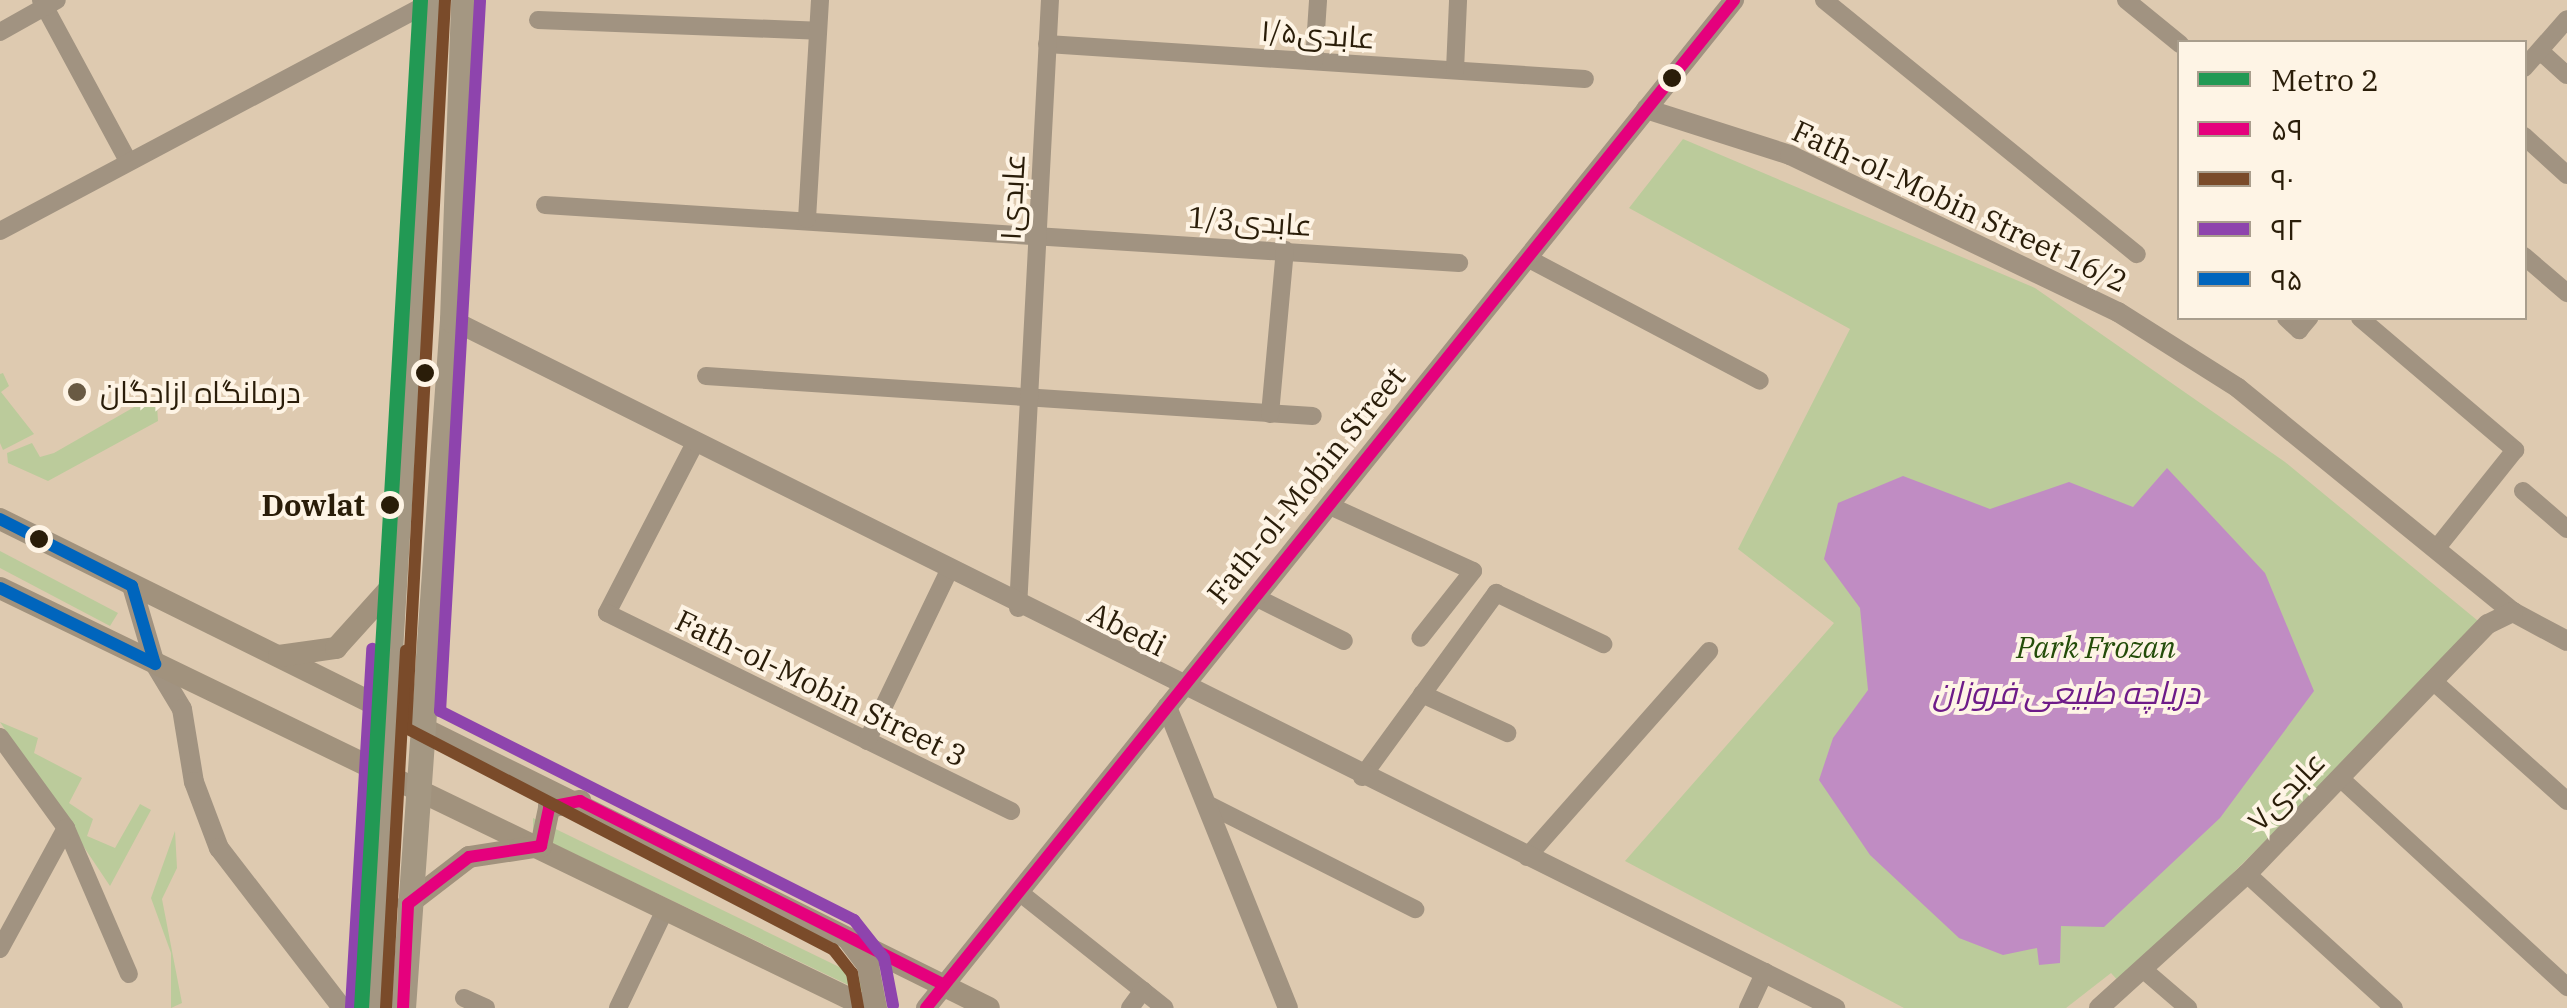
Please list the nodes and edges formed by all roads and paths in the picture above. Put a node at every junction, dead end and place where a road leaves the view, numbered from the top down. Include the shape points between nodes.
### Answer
1 (463, 0) edge
2 (820, 0) edge
3 (1050, 0) edge
4 (1318, 0) edge
5 (1458, 0) edge
6 (1734, 0) edge
7 (1824, 0) edge
8 (2126, 0) edge
9 (430, 1) edge
10 (47, 2) edge
11 (2567, 19) edge
12 (538, 20) dead end
13 (818, 30) junction
14 (0, 32) edge
15 (2177, 42) edge
16 (1048, 44) junction
17 (2540, 51) junction
18 (1314, 61) junction
19 (2527, 65) edge
20 (1455, 70) junction
21 (2567, 75) edge
22 (1585, 79) dead end
23 (1646, 109) junction
24 (2527, 139) edge
25 (128, 162) junction
26 (2567, 175) edge
27 (545, 206) dead end
28 (808, 219) junction
29 (0, 231) edge
30 (1038, 236) junction
31 (1285, 250) junction
32 (2136, 254) dead end
33 (1526, 258) junction
34 (2527, 259) edge
35 (1460, 263) dead end
36 (2567, 293) edge
37 (452, 320) junction
38 (2362, 320) edge
39 (706, 376) dead end
40 (1760, 382) dead end
41 (1029, 398) junction
42 (1270, 414) junction
43 (1313, 416) dead end
44 (694, 445) junction
45 (2523, 491) dead end
46 (1330, 506) junction
47 (0, 518) edge
48 (2567, 529) edge
49 (2436, 549) junction
50 (948, 573) junction
51 (132, 586) junction
52 (393, 586) junction
53 (0, 588) edge
54 (1255, 597) junction
55 (1018, 608) junction
56 (2513, 612) junction
57 (1420, 638) dead end
58 (1344, 641) dead end
59 (2567, 641) edge
60 (1603, 644) dead end
61 (1710, 650) dead end
62 (266, 655) junction
63 (155, 664) junction
64 (2433, 681) junction
65 (1181, 690) junction
66 (1422, 694) junction
67 (385, 706) junction
68 (1167, 707) junction
69 (422, 721) junction
70 (1508, 734) dead end
71 (0, 737) edge
72 (866, 740) junction
73 (382, 771) junction
74 (1362, 777) junction
75 (2340, 778) junction
76 (417, 788) junction
77 (580, 801) junction
78 (2567, 801) edge
79 (1211, 806) junction
80 (1011, 811) dead end
81 (66, 828) junction
82 (542, 846) junction
83 (1527, 857) junction
84 (2248, 874) junction
85 (1019, 892) junction
86 (408, 904) junction
87 (1415, 909) dead end
88 (665, 910) junction
89 (845, 935) junction
90 (0, 949) edge
91 (2145, 971) junction
92 (1765, 972) junction
93 (128, 974) dead end
94 (944, 985) junction
95 (2567, 987) edge
96 (1143, 990) junction
97 (464, 998) dead end
98 (342, 1008) edge
99 (368, 1008) edge
100 (404, 1008) edge
101 (486, 1008) edge
102 (618, 1008) edge
103 (872, 1008) edge
104 (926, 1008) edge
105 (989, 1008) edge
106 (1130, 1008) edge
107 (1165, 1008) edge
108 (1288, 1008) edge
109 (1748, 1008) edge
110 (1836, 1008) edge
111 (2098, 1008) edge
112 (2188, 1008) edge
113 (2394, 1008) edge

1 - 37 main road
2 - 13 street
3 - 16 street, ۱عابدی
4 - 18 street
5 - 20 street
6 - 23 street, Fath-ol-Mobin Street
7 - 32 street
8 - 15 street
9 - 25 street
9 - 52 main road
10 - 14 street
10 - 25 street
11 - 17 street
12 - 13 street
13 - 28 street
16 - 18 street, عابدی۱/۵
16 - 30 street, ۱عابدی
17 - 19 street
17 - 21 street
18 - 20 street, عابدی۱/۵
20 - 22 street, عابدی۱/۵
23 - 33 street, Fath-ol-Mobin Street
23 - 49 street, Fath-ol-Mobin Street 16/2 via 1790,155 2118,312 2238,388
24 - 26 street
25 - 29 street
27 - 28 street, عابدی1/3
28 - 30 street, عابدی1/3
30 - 31 street, عابدی1/3
30 - 41 street, ۱عابدی
31 - 35 street, عابدی1/3
31 - 42 street
33 - 40 street
33 - 46 street, Fath-ol-Mobin Street
34 - 36 street
37 - 44 street, Abedi
37 - 69 main road
38 - 49 street via 2515,450
39 - 41 street
41 - 42 street
41 - 55 street, ۱عابدی
42 - 43 street
44 - 50 street, Abedi
44 - 72 street, Fath-ol-Mobin Street 3 via 607,614
45 - 48 street
46 - 54 street, Fath-ol-Mobin Street
46 - 57 street via 1473,572
47 - 51 main road
49 - 56 street, Fath-ol-Mobin Street 16/2
50 - 55 street, Abedi
50 - 72 street
51 - 62 main road
51 - 63 street
52 - 62 main road via 336,648
52 - 67 main road
53 - 63 main road
54 - 58 street
54 - 65 street, Fath-ol-Mobin Street
55 - 65 street, Abedi
56 - 59 street, Fath-ol-Mobin Street 16/2
56 - 64 street, عابدی۷
60 - 66 street via 1496,593
61 - 83 street
62 - 67 main road
63 - 73 main road
63 - 98 street via 182,709 194,782 218,848
64 - 75 street, عابدی۷
64 - 78 street
65 - 68 street, Fath-ol-Mobin Street
65 - 74 street, Abedi
66 - 70 street
66 - 74 street
67 - 69 main road
67 - 73 main road
68 - 79 street
68 - 85 street, Fath-ol-Mobin Street
69 - 76 main road
69 - 77 main road
71 - 81 street
72 - 80 street, Fath-ol-Mobin Street 3
73 - 76 main road
73 - 99 main road
74 - 83 street, Abedi
75 - 84 street, عابدی۷
75 - 95 street
76 - 82 main road
76 - 86 main road
77 - 82 main road via 549,806
77 - 89 main road
79 - 87 street
79 - 108 street
81 - 90 street
81 - 93 street
82 - 86 main road via 469,858
82 - 88 main road
83 - 92 street, Abedi
84 - 91 street, عابدی۷
84 - 113 street
85 - 94 street, Fath-ol-Mobin Street
85 - 96 street
86 - 100 main road
88 - 102 street
88 - 103 main road
89 - 94 main road
89 - 103 main road via 868,966
91 - 111 street, عابدی۷
91 - 112 street
92 - 109 street
92 - 110 street, Abedi
94 - 104 street, Fath-ol-Mobin Street
94 - 105 main road
96 - 106 street
96 - 107 street
97 - 101 street

